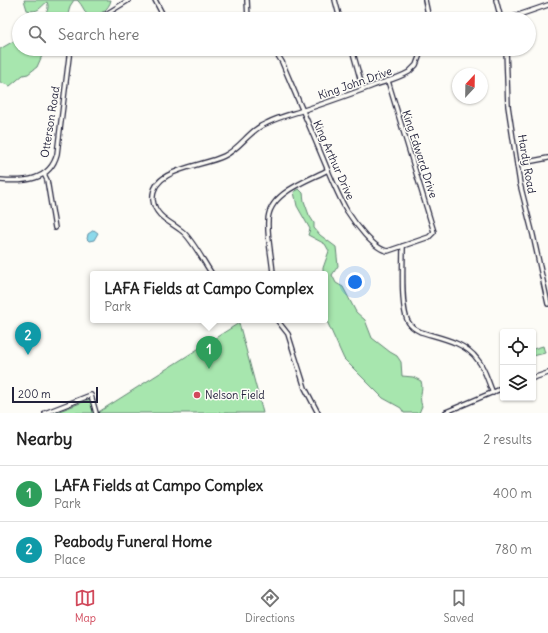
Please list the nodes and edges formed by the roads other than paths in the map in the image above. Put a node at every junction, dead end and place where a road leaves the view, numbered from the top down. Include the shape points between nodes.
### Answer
1 (129, 0) edge
2 (155, 0) edge
3 (248, 0) edge
4 (335, 0) edge
5 (425, 0) edge
6 (496, 0) edge
7 (548, 5) edge
8 (109, 12) edge
9 (161, 12) edge
10 (248, 12) edge
11 (338, 12) edge
12 (428, 12) edge
13 (499, 12) edge
14 (528, 12) edge
15 (69, 56) edge
16 (278, 56) edge
17 (354, 56) edge
18 (419, 56) edge
19 (506, 56) edge
20 (388, 81) junction
21 (363, 90) junction
22 (303, 111) junction
23 (548, 158) edge
24 (517, 164) junction
25 (328, 170) junction
26 (44, 174) junction
27 (0, 180) edge
28 (55, 228) dead end
29 (403, 246) junction
30 (210, 271) edge
31 (274, 271) edge
32 (548, 304) edge
33 (279, 323) edge
34 (548, 373) edge
35 (536, 377) edge
36 (500, 390) edge
37 (493, 393) junction
38 (446, 412) edge
39 (45, 413) edge
40 (96, 413) edge
41 (318, 413) edge

1 - 8 street
2 - 9 street
3 - 10 street
4 - 11 street
5 - 12 street
6 - 13 street
7 - 14 street
15 - 26 street, Otterson Road via 57,154 52,166
16 - 22 street, King Arthur Drive
17 - 21 street
18 - 20 street, King John Drive via 412,70
19 - 24 street, Hardy Road via 507,92
20 - 21 street, King John Drive
20 - 29 street, King Edward Drive via 434,232 429,237
21 - 22 street, King John Drive
22 - 25 street, King Arthur Drive
22 - 30 street, King John Drive via 267,122 226,155 168,174 155,186 153,199 157,212 186,235
23 - 24 street
24 - 32 street, Hardy Road
25 - 29 street, King Arthur Drive via 348,212 372,241 384,251
25 - 31 street via 281,195 274,202 268,221
26 - 27 street, Otterson Road via 27,180
26 - 28 street
29 - 37 street via 404,310 408,323 421,332 469,350 478,359
33 - 41 street via 288,334 305,390
34 - 35 street
36 - 37 street
37 - 38 street
39 - 40 street via 92,395

